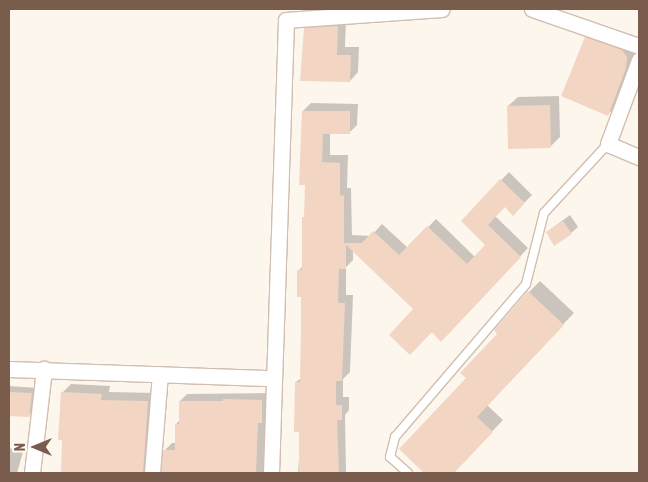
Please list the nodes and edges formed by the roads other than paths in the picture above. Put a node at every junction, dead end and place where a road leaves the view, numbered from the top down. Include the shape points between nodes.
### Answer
1 (442, 9) edge
2 (532, 9) edge
3 (374, 12) edge
4 (639, 46) edge
5 (639, 60) edge
6 (608, 144) junction
7 (639, 157) edge
8 (9, 369) edge
9 (44, 369) junction
10 (160, 374) junction
11 (273, 378) junction
12 (32, 473) edge
13 (152, 473) edge
14 (270, 473) edge
15 (408, 473) edge

1 - 3 street
2 - 4 street
3 - 11 street via 286,20
5 - 6 street
6 - 7 street
6 - 15 lane via 544,213 526,284 394,437 390,457
8 - 9 street
9 - 10 street
9 - 12 street
10 - 11 street
10 - 13 street
11 - 14 street

